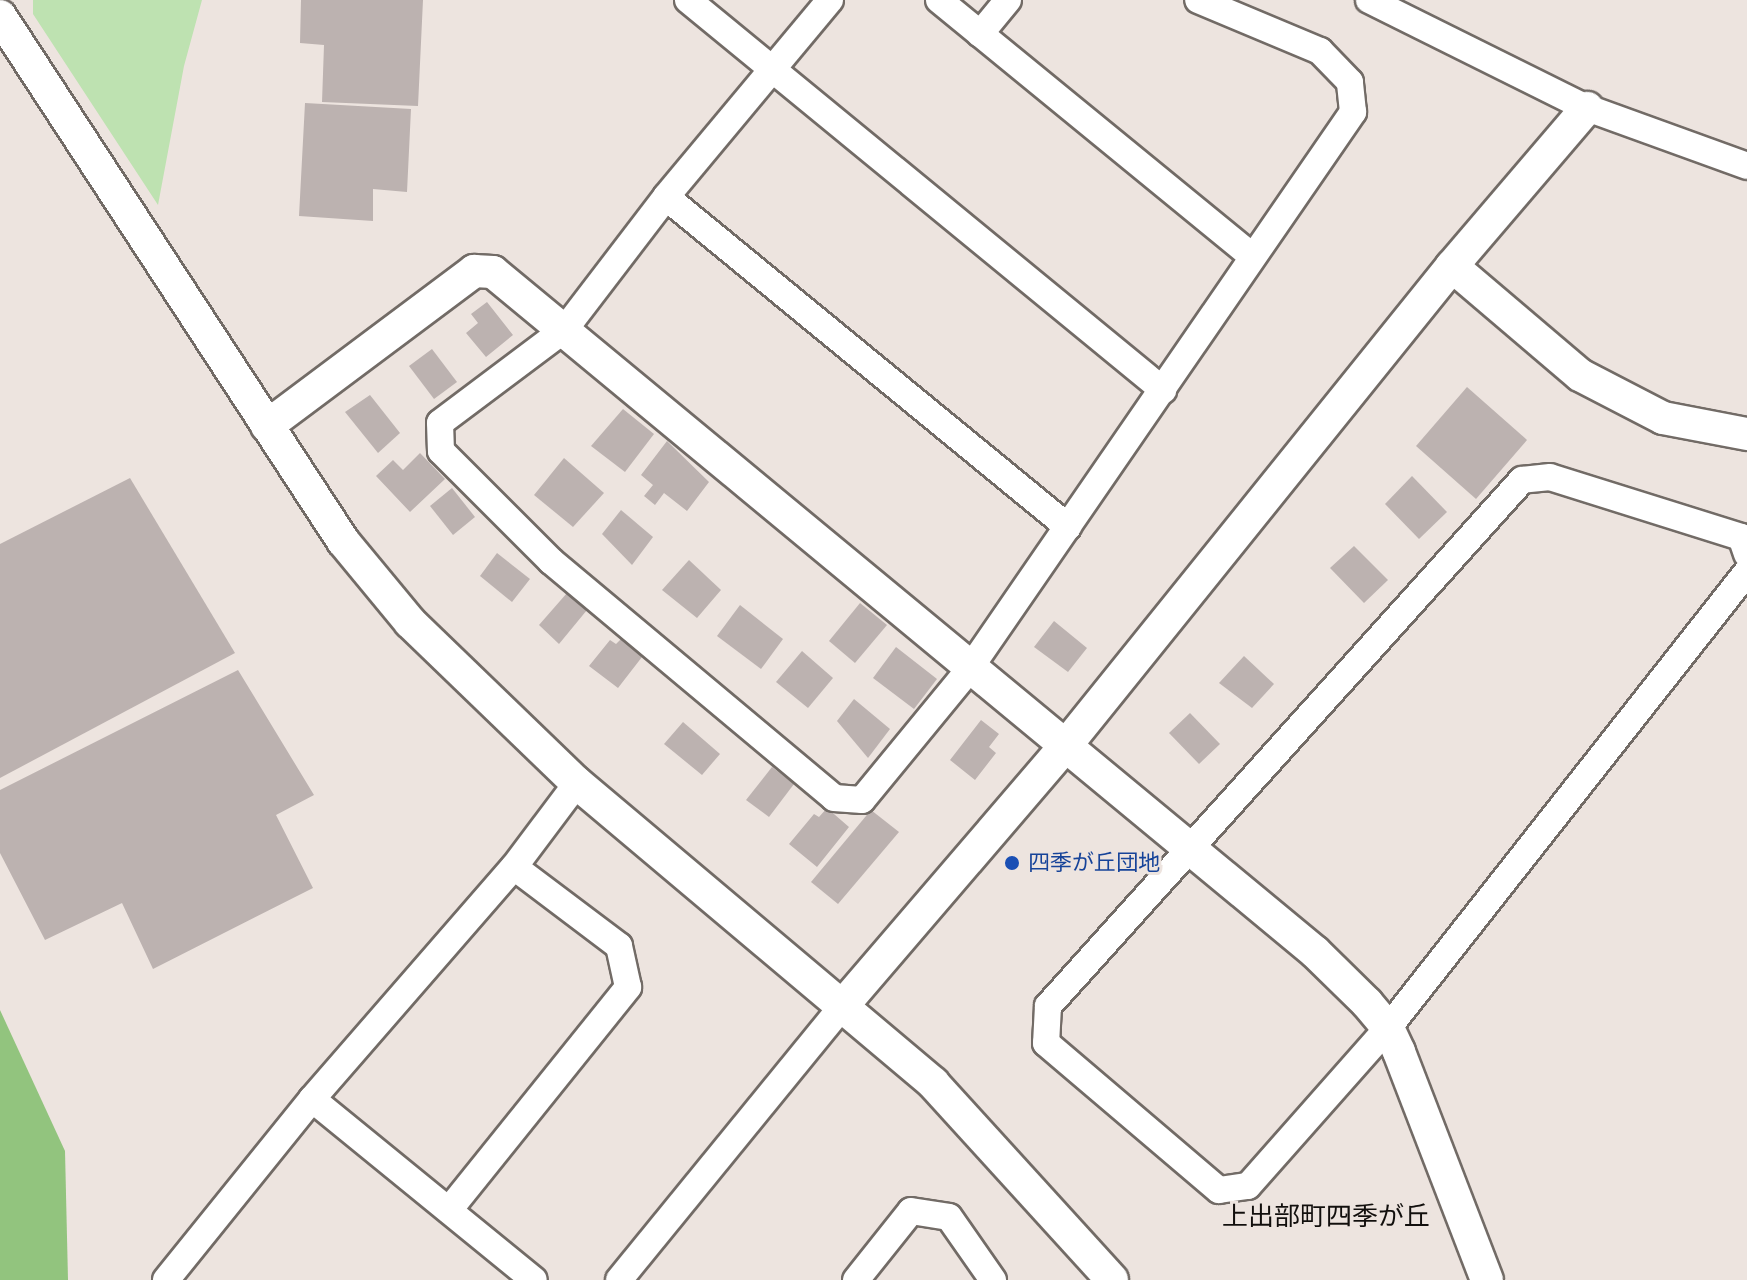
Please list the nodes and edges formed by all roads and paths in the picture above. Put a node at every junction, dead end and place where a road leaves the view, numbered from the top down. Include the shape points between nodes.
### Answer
1 (688, 0) edge
2 (830, 0) edge
3 (939, 0) edge
4 (1008, 0) edge
5 (1198, 0) edge
6 (1369, 0) edge
7 (0, 16) edge
8 (980, 34) junction
9 (772, 68) junction
10 (1587, 108) junction
11 (1747, 166) edge
12 (666, 197) junction
13 (1252, 256) junction
14 (1452, 266) junction
15 (565, 329) junction
16 (1163, 390) junction
17 (267, 426) junction
18 (1747, 434) edge
19 (1068, 527) junction
20 (1747, 554) edge
21 (1747, 572) edge
22 (968, 671) junction
23 (1063, 749) junction
24 (577, 783) junction
25 (1190, 850) junction
26 (514, 867) junction
27 (845, 1003) junction
28 (1388, 1028) junction
29 (312, 1099) junction
30 (449, 1210) junction
31 (166, 1280) edge
32 (534, 1280) edge
33 (619, 1280) edge
34 (856, 1280) edge
35 (993, 1280) edge
36 (1112, 1280) edge
37 (1487, 1280) edge

1 - 9 street
2 - 9 street
3 - 8 street
4 - 8 street
5 - 13 street via 1320,51 1350,82 1353,112
6 - 10 street
7 - 17 street
8 - 13 street
9 - 12 street
9 - 16 street
10 - 11 street
10 - 14 street
12 - 15 street
12 - 19 street
13 - 16 street
14 - 18 street via 1580,375 1663,418
14 - 23 street
15 - 17 street via 493,272 474,271
15 - 22 street
15 - 22 street via 440,423 441,451 551,561 834,798 862,800
16 - 19 street
17 - 24 street via 343,541 410,622
19 - 22 street
20 - 25 street via 1741,537 1550,477 1522,480
21 - 28 street
22 - 23 street
23 - 25 street
23 - 27 street
24 - 26 street
24 - 27 street
25 - 28 street via 1315,952
25 - 28 street via 1048,1006 1046,1043 1219,1190 1248,1186
26 - 29 street
26 - 30 street via 619,946 628,987
27 - 33 street
27 - 36 street via 1001,1151
28 - 37 street
29 - 30 street
29 - 31 street
30 - 32 street
34 - 35 street via 911,1211 949,1217

